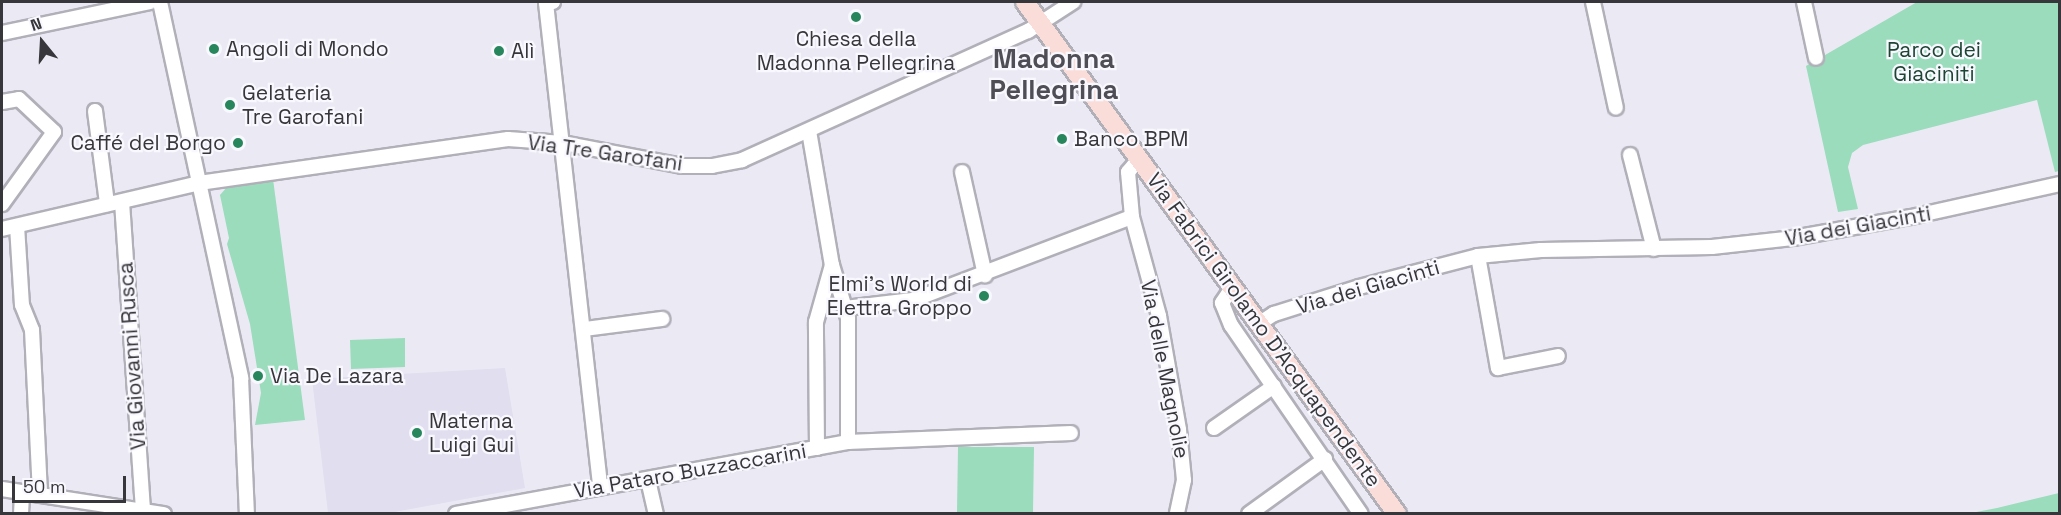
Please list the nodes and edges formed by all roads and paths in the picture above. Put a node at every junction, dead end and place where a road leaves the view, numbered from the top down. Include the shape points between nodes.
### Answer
1 (150, 2) edge
2 (160, 2) edge
3 (548, 2) edge
4 (1025, 2) edge
5 (1073, 2) edge
6 (1593, 2) edge
7 (1804, 2) edge
8 (1042, 24) junction
9 (2, 33) edge
10 (1816, 58) dead end
11 (2, 102) edge
12 (1616, 108) dead end
13 (95, 111) dead end
14 (808, 131) junction
15 (563, 143) junction
16 (1630, 155) dead end
17 (1140, 159) junction
18 (962, 172) dead end
19 (199, 183) junction
20 (2060, 184) edge
21 (122, 201) junction
22 (2, 204) edge
23 (107, 204) junction
24 (2, 209) edge
25 (1132, 217) junction
26 (7, 228) edge
27 (1654, 249) junction
28 (1478, 256) junction
29 (832, 265) junction
30 (985, 275) junction
31 (1232, 288) junction
32 (845, 308) junction
33 (662, 319) dead end
34 (1260, 323) junction
35 (585, 329) junction
36 (1558, 356) dead end
37 (1274, 386) junction
38 (1214, 428) dead end
39 (1071, 433) dead end
40 (848, 442) junction
41 (817, 448) junction
42 (1325, 459) junction
43 (648, 480) junction
44 (600, 487) junction
45 (2, 489) edge
46 (22, 493) junction
47 (40, 495) junction
48 (143, 510) junction
49 (21, 513) edge
50 (164, 513) edge
51 (247, 513) edge
52 (459, 513) edge
53 (656, 513) edge
54 (1177, 513) edge
55 (1249, 513) edge
56 (1361, 513) edge
57 (1397, 513) edge

1 - 9 street
2 - 19 street
3 - 15 street
4 - 8 main road, Via Fabrici Girolamo D'Acquapendente
5 - 8 street, Via Tre Garofani
6 - 12 street
7 - 10 street
8 - 14 street, Via Tre Garofani
8 - 17 main road, Via Fabrici Girolamo D'Acquapendente
11 - 22 street via 19,99 54,132
13 - 23 street
14 - 15 street, Via Tre Garofani via 741,160 711,166 682,166
14 - 29 street, Via Pataro Buzzaccarini
15 - 19 street, Via Tre Garofani via 508,139 460,144
15 - 35 street
16 - 27 street
17 - 25 street, Via delle Magnolie via 1128,172
17 - 31 main road, Via Fabrici Girolamo D'Acquapendente
18 - 30 street
19 - 21 street, Via Tre Garofani
19 - 51 street via 241,378
20 - 27 street, Via dei Giacinti via 1911,218 1793,238
21 - 23 street, Via Tre Garofani
21 - 48 street, Via Giovanni Rusca
23 - 26 street, Via Tre Garofani
24 - 26 street
25 - 30 street
25 - 54 street, Via delle Magnolie via 1159,316 1179,430 1184,480
26 - 47 street via 22,305 32,330
27 - 28 street, Via dei Giacinti via 1541,250
28 - 34 street, Via dei Giacinti via 1359,287 1274,314
28 - 36 street via 1498,368
29 - 32 street, Via Pataro Buzzaccarini
29 - 41 street, Via Pataro Buzzaccarini via 816,322
30 - 32 street via 913,300
31 - 34 main road, Via Fabrici Girolamo D'Acquapendente
31 - 37 street via 1222,303 1231,325
32 - 40 street, Via Pataro Buzzaccarini
33 - 35 street
34 - 57 main road, Via Fabrici Girolamo D'Acquapendente
35 - 44 street
37 - 38 street
37 - 42 street
39 - 40 street, Via Pataro Buzzaccarini
40 - 41 street, Via Pataro Buzzaccarini
41 - 43 street, Via Pataro Buzzaccarini
42 - 55 street
42 - 56 street
43 - 44 street, Via Pataro Buzzaccarini
43 - 53 street
44 - 52 street, Via Pataro Buzzaccarini
45 - 46 street
46 - 47 street
46 - 49 street
47 - 48 street
48 - 50 street

